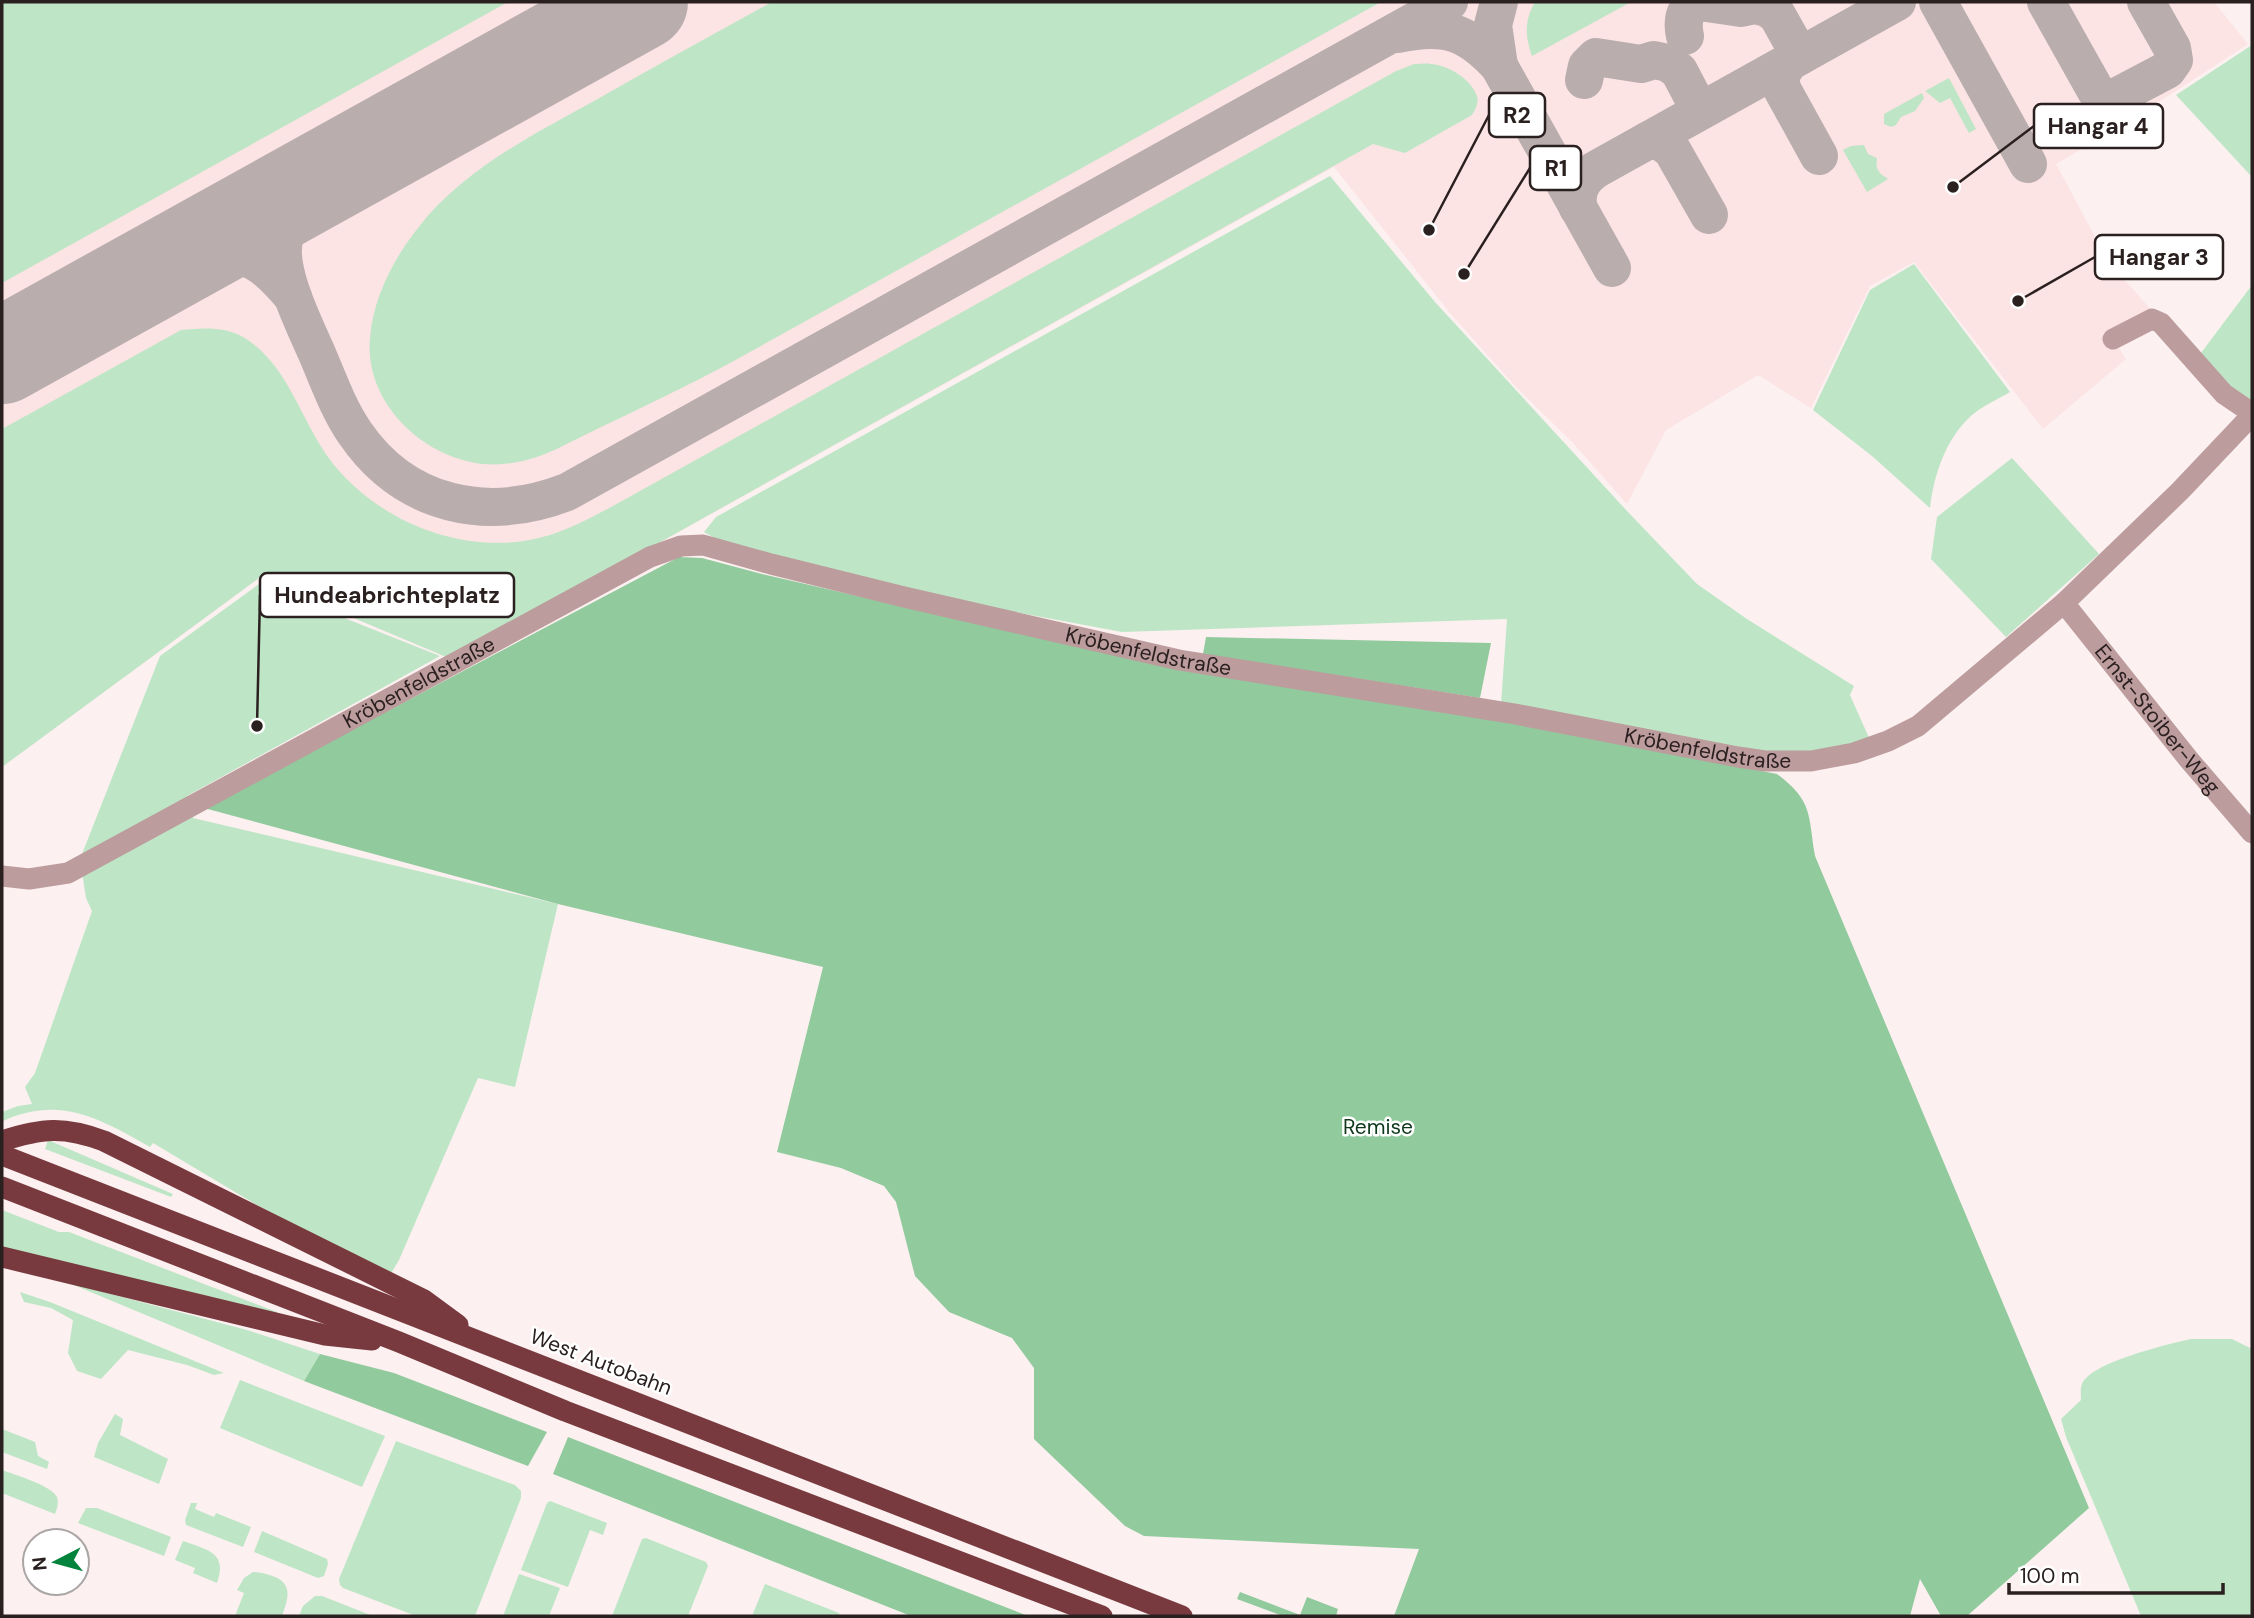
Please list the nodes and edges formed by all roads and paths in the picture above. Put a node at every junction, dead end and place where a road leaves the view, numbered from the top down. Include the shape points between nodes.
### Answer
1 (2113, 339) dead end
2 (2252, 414) edge
3 (2064, 603) junction
4 (2252, 833) edge
5 (2, 876) edge
6 (2, 1141) edge
7 (2, 1155) edge
8 (2, 1187) edge
9 (2, 1257) edge
10 (476, 1339) junction
11 (399, 1342) junction
12 (1101, 1616) edge
13 (1182, 1616) edge

1 - 2 street, Kröbenfeldstraße via 2152,319 2161,323 2224,394
2 - 3 street, Kröbenfeldstraße
3 - 4 street, Ernst-Stoiber-Weg
3 - 5 street, Kröbenfeldstraße via 1918,726 1888,741 1830,759 1765,761 1515,714 1179,660 703,545 681,546 650,556 68,873 29,879
6 - 10 highway via 47,1129 83,1133 104,1141 424,1300
7 - 10 highway, West Autobahn
8 - 11 highway
9 - 11 highway via 325,1335
10 - 13 highway, West Autobahn
11 - 12 highway via 565,1411

